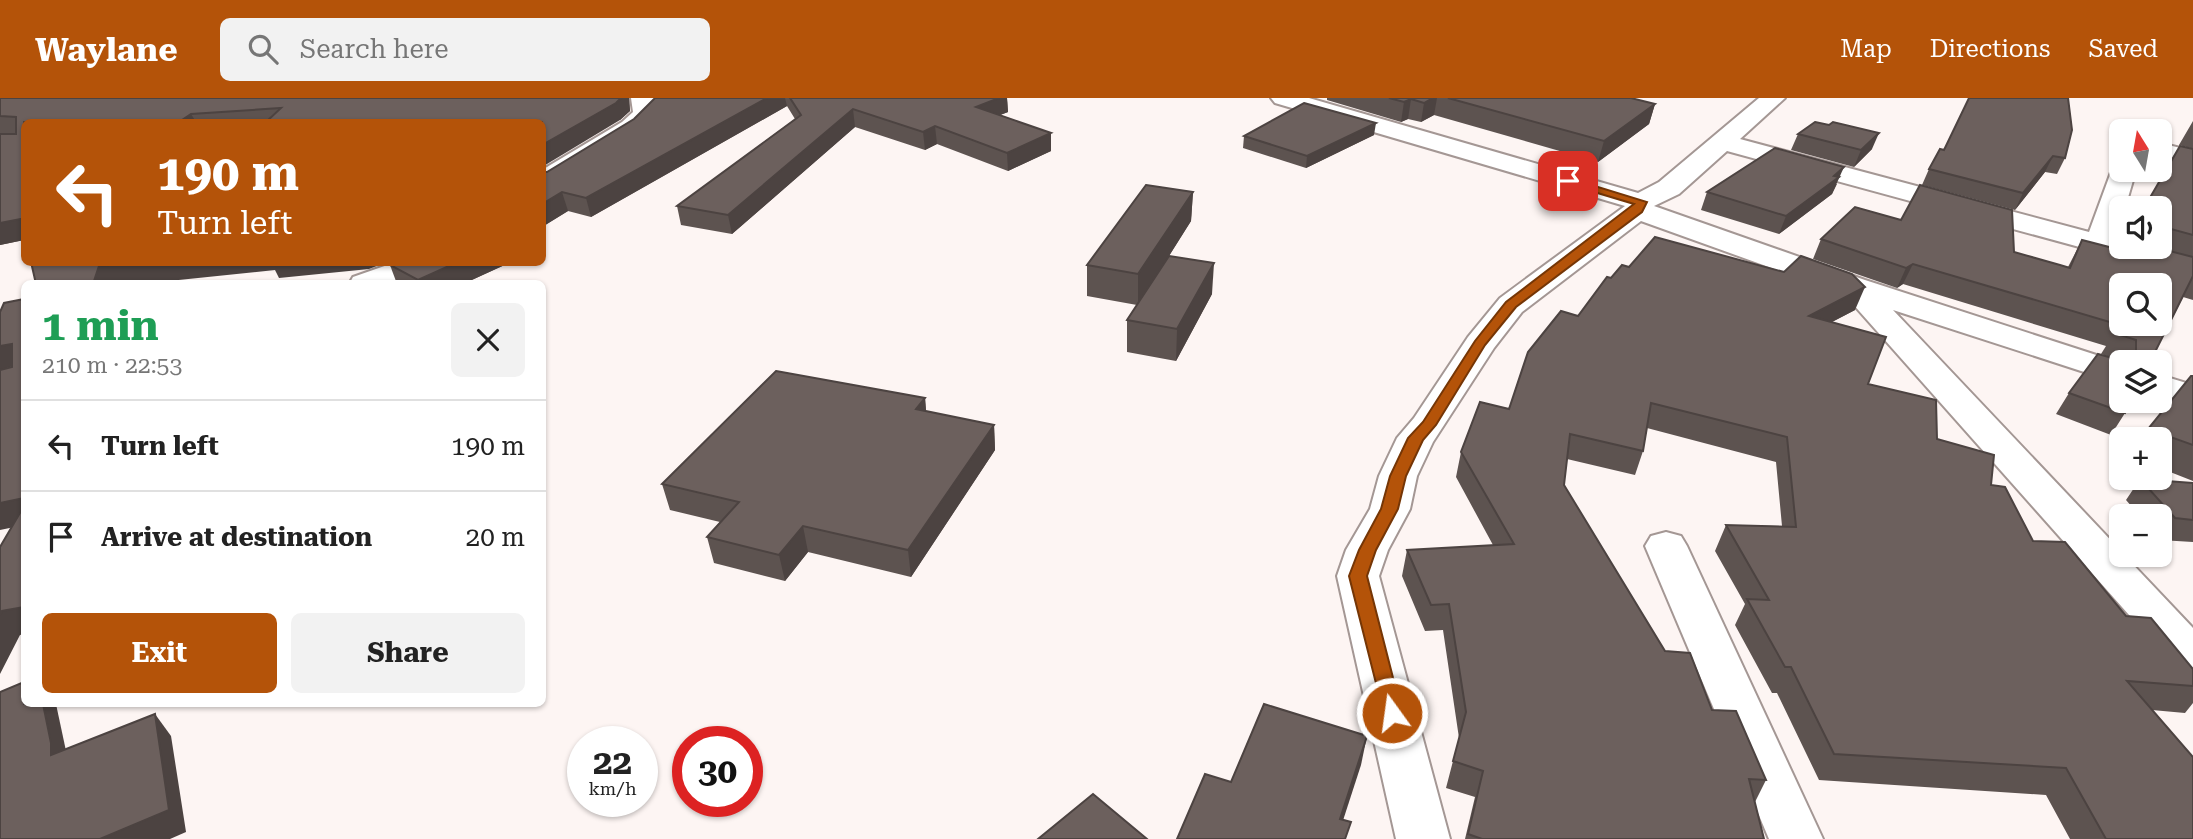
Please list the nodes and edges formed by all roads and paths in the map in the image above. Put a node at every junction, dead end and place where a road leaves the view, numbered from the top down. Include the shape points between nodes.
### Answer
1 (643, 98) edge
2 (1283, 98) edge
3 (1773, 98) edge
4 (1721, 142) junction
5 (2172, 154) edge
6 (2193, 159) edge
7 (546, 180) edge
8 (2119, 182) edge
9 (1639, 206) junction
10 (2099, 244) junction
11 (415, 266) edge
12 (2193, 270) edge
13 (375, 280) edge
14 (1854, 287) junction
15 (2109, 370) edge
16 (2172, 390) edge
17 (2193, 396) edge
18 (1666, 545) dead end
19 (2193, 657) edge
20 (1423, 839) edge
21 (1796, 839) edge

1 - 7 street via 645,113 631,127
2 - 9 street
3 - 4 street
4 - 9 street via 1668,188
4 - 10 street
5 - 6 street
8 - 10 street
9 - 14 street
9 - 20 street via 1511,304 1480,344 1416,438 1398,476 1390,509 1358,576
10 - 12 street
11 - 13 street
14 - 15 street
14 - 19 street
16 - 17 street
18 - 21 street

